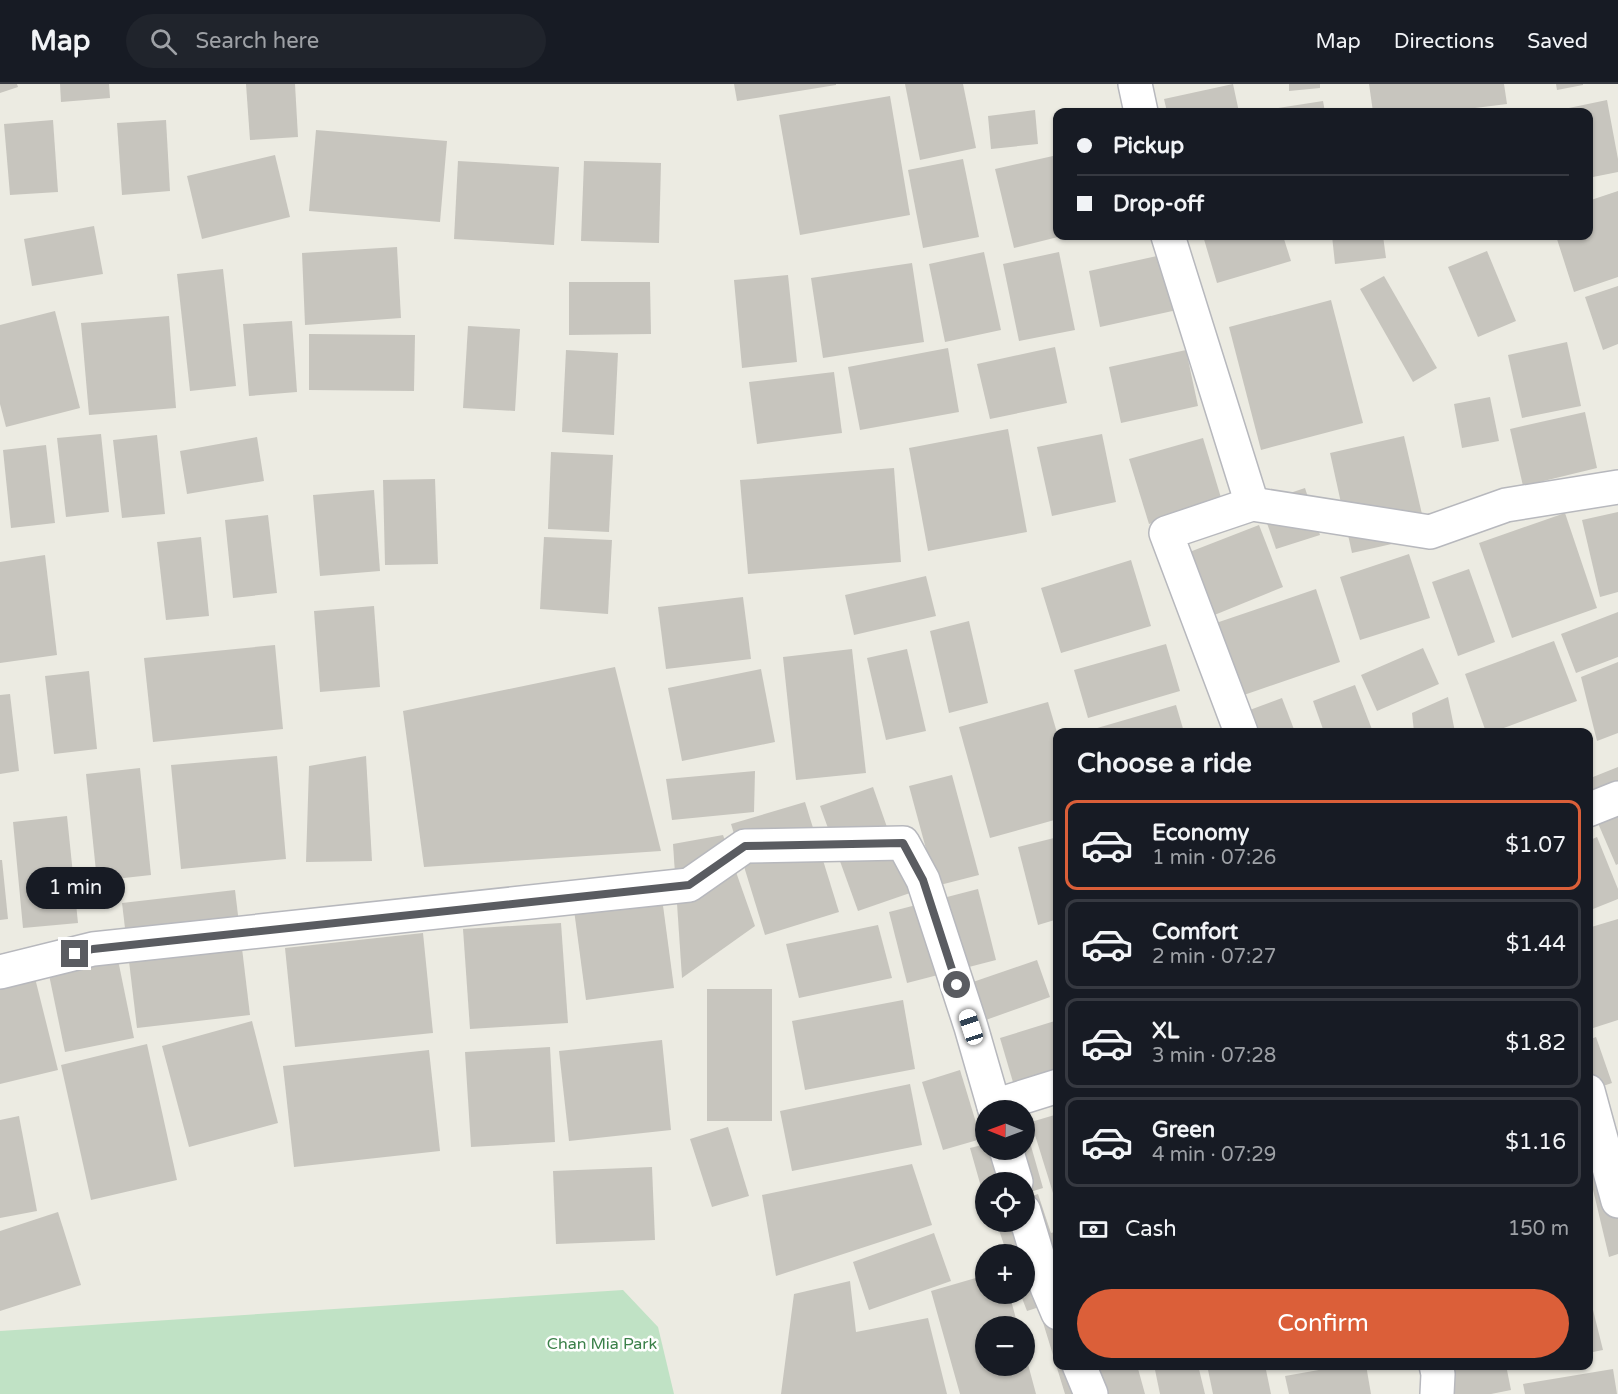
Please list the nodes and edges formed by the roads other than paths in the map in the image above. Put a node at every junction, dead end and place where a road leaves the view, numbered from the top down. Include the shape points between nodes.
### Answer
1 (1135, 84) edge
2 (1140, 108) edge
3 (1169, 240) edge
4 (1618, 487) edge
5 (1252, 504) junction
6 (1239, 728) edge
7 (1618, 798) edge
8 (1593, 808) edge
9 (0, 972) edge
10 (1053, 1088) edge
11 (992, 1100) edge
12 (1017, 1100) edge
13 (1593, 1109) edge
14 (1618, 1201) edge
15 (1030, 1232) edge
16 (1053, 1301) edge
17 (1081, 1370) edge
18 (1437, 1370) edge
19 (1091, 1394) edge
20 (1437, 1394) edge

1 - 2 street
3 - 5 street
4 - 5 street via 1506,505 1430,532
5 - 6 street via 1166,533
7 - 8 street
9 - 11 street via 93,949 689,885 745,846 903,843 923,880
10 - 12 street
13 - 14 street
15 - 16 street
17 - 19 street
18 - 20 street

